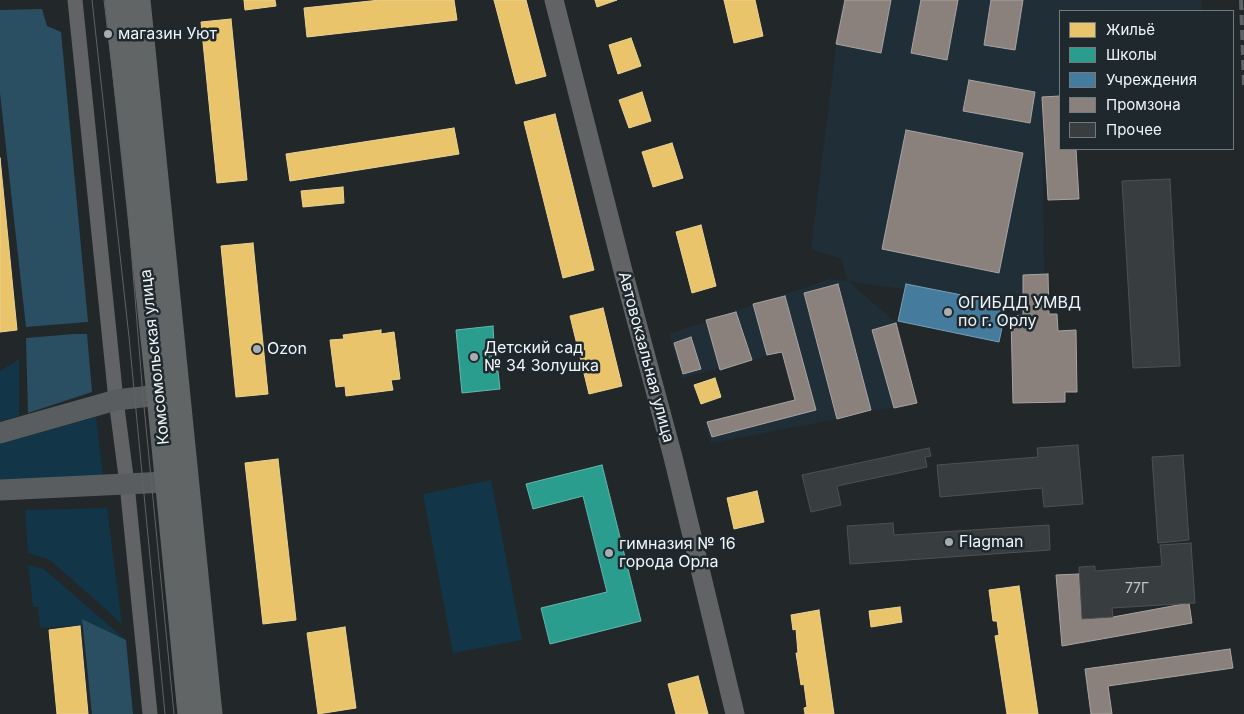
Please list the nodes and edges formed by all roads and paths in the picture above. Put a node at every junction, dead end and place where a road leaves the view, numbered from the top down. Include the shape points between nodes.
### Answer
1 (75, 0) edge
2 (117, 0) edge
3 (138, 0) edge
4 (554, 0) edge
5 (116, 400) junction
6 (169, 400) junction
7 (0, 433) edge
8 (167, 482) junction
9 (127, 484) junction
10 (0, 490) edge
11 (150, 714) edge
12 (190, 714) edge
13 (210, 714) edge
14 (735, 714) edge

1 - 5 street
2 - 6 main road, Комсомольская улица
3 - 6 main road, Комсомольская улица
4 - 14 street, Автовокзальная улица via 673,458
5 - 6 main road
5 - 7 main road
5 - 9 street
6 - 8 main road, Комсомольская улица
6 - 13 main road, Комсомольская улица
8 - 9 main road
8 - 12 main road, Комсомольская улица
9 - 10 main road
9 - 11 street

